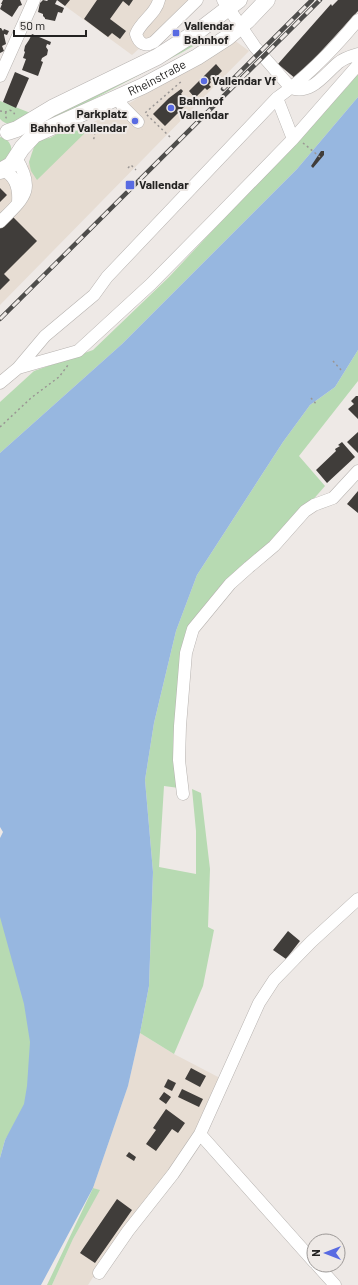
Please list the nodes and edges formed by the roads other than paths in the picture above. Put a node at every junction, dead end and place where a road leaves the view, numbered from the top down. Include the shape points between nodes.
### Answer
1 (34, 0) edge
2 (159, 0) edge
3 (197, 0) edge
4 (264, 3) edge
5 (233, 18) edge
6 (358, 20) edge
7 (358, 54) edge
8 (358, 65) edge
9 (0, 76) edge
10 (291, 88) junction
11 (118, 98) junction
12 (277, 98) junction
13 (138, 122) dead end
14 (4, 130) edge
15 (293, 139) junction
16 (17, 156) junction
17 (2, 170) edge
18 (18, 202) junction
19 (0, 222) edge
20 (18, 368) junction
21 (0, 383) edge
22 (358, 471) edge
23 (183, 794) dead end
24 (358, 899) edge
25 (200, 1134) junction
26 (306, 1253) edge
27 (99, 1273) dead end
28 (324, 1273) edge
29 (335, 1285) edge

1 - 9 street
2 - 3 street via 156,8 138,28 136,34 141,44 154,42
4 - 5 main road, Rheinstraße
5 - 10 street
5 - 11 main road, Rheinstraße via 197,57
5 - 14 main road, Rheinstraße via 201,29 157,57 59,105 17,129
6 - 10 street via 342,40
7 - 10 street via 346,58 306,89
8 - 15 street
10 - 12 street
11 - 13 street
11 - 16 main road, Rheinstraße via 38,133 26,142
12 - 15 street
12 - 20 street via 107,278 94,295 45,336
14 - 16 main road, Rheinstraße via 16,142
15 - 20 street via 151,284 78,351
16 - 17 main road, Rheinstraße via 11,165
16 - 18 street via 27,184 26,191
17 - 18 street via 11,174 17,184
18 - 19 street
20 - 21 street
22 - 23 street via 333,498 306,511 274,546 230,584 193,629 186,653 180,726 179,760
24 - 25 street via 274,980 259,1003
25 - 26 street
25 - 27 street
28 - 29 street

